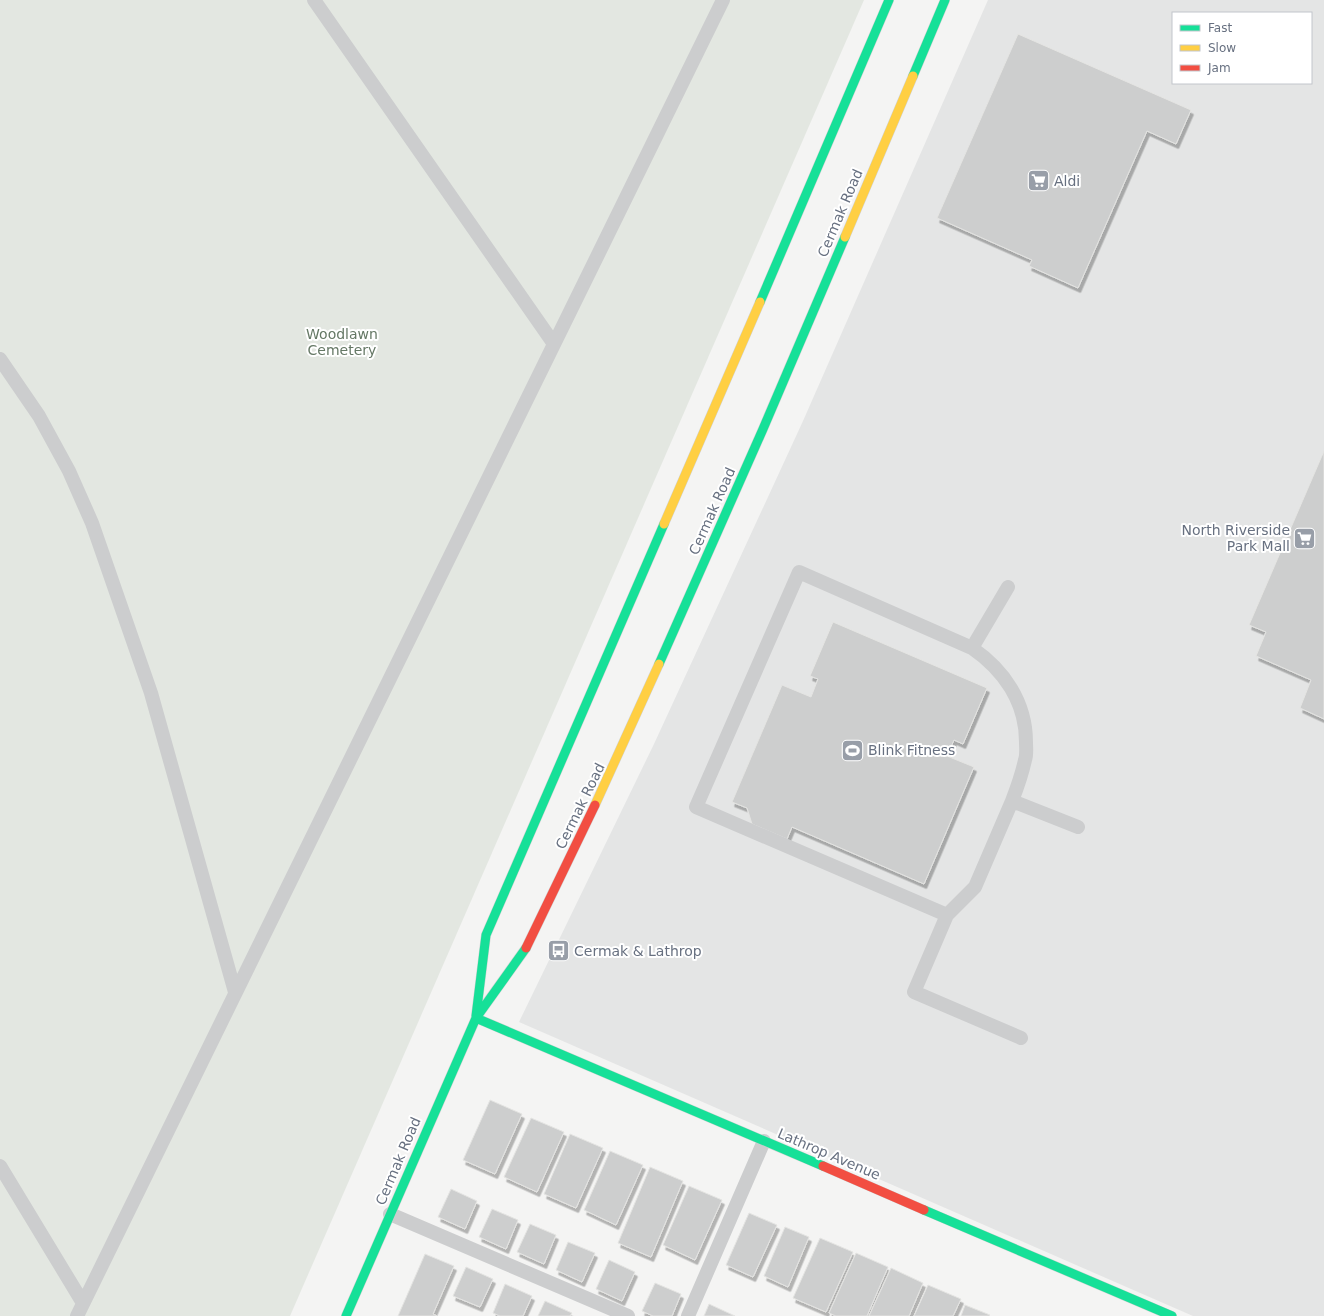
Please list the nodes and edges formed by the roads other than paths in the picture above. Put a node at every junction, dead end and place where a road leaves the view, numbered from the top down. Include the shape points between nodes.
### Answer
1 (314, 0) edge
2 (723, 0) edge
3 (889, 0) edge
4 (945, 0) edge
5 (554, 344) junction
6 (0, 359) edge
7 (1008, 587) dead end
8 (972, 648) junction
9 (1012, 801) junction
10 (1078, 827) dead end
11 (947, 915) junction
12 (235, 992) junction
13 (476, 1018) junction
14 (1021, 1038) dead end
15 (764, 1141) junction
16 (0, 1166) edge
17 (390, 1214) junction
18 (83, 1303) junction
19 (77, 1316) edge
20 (346, 1316) edge
21 (628, 1316) edge
22 (688, 1316) edge
23 (1172, 1316) edge

1 - 5 lane
2 - 5 lane
3 - 13 main road, Cermak Road via 486,935
4 - 13 main road, Cermak Road via 763,429 616,761 529,944
5 - 12 lane
6 - 12 lane via 39,416 69,471 92,523 152,692
7 - 8 lane
8 - 9 lane via 998,670 1012,689 1026,728 1026,759
8 - 11 lane via 799,572 696,807
9 - 10 lane
9 - 11 lane via 975,887
11 - 14 lane via 914,992
12 - 18 lane
13 - 15 main road, Lathrop Avenue
13 - 17 main road, Cermak Road
15 - 22 lane
15 - 23 main road, Lathrop Avenue
16 - 18 lane
17 - 20 main road, Cermak Road
17 - 21 lane
18 - 19 lane

